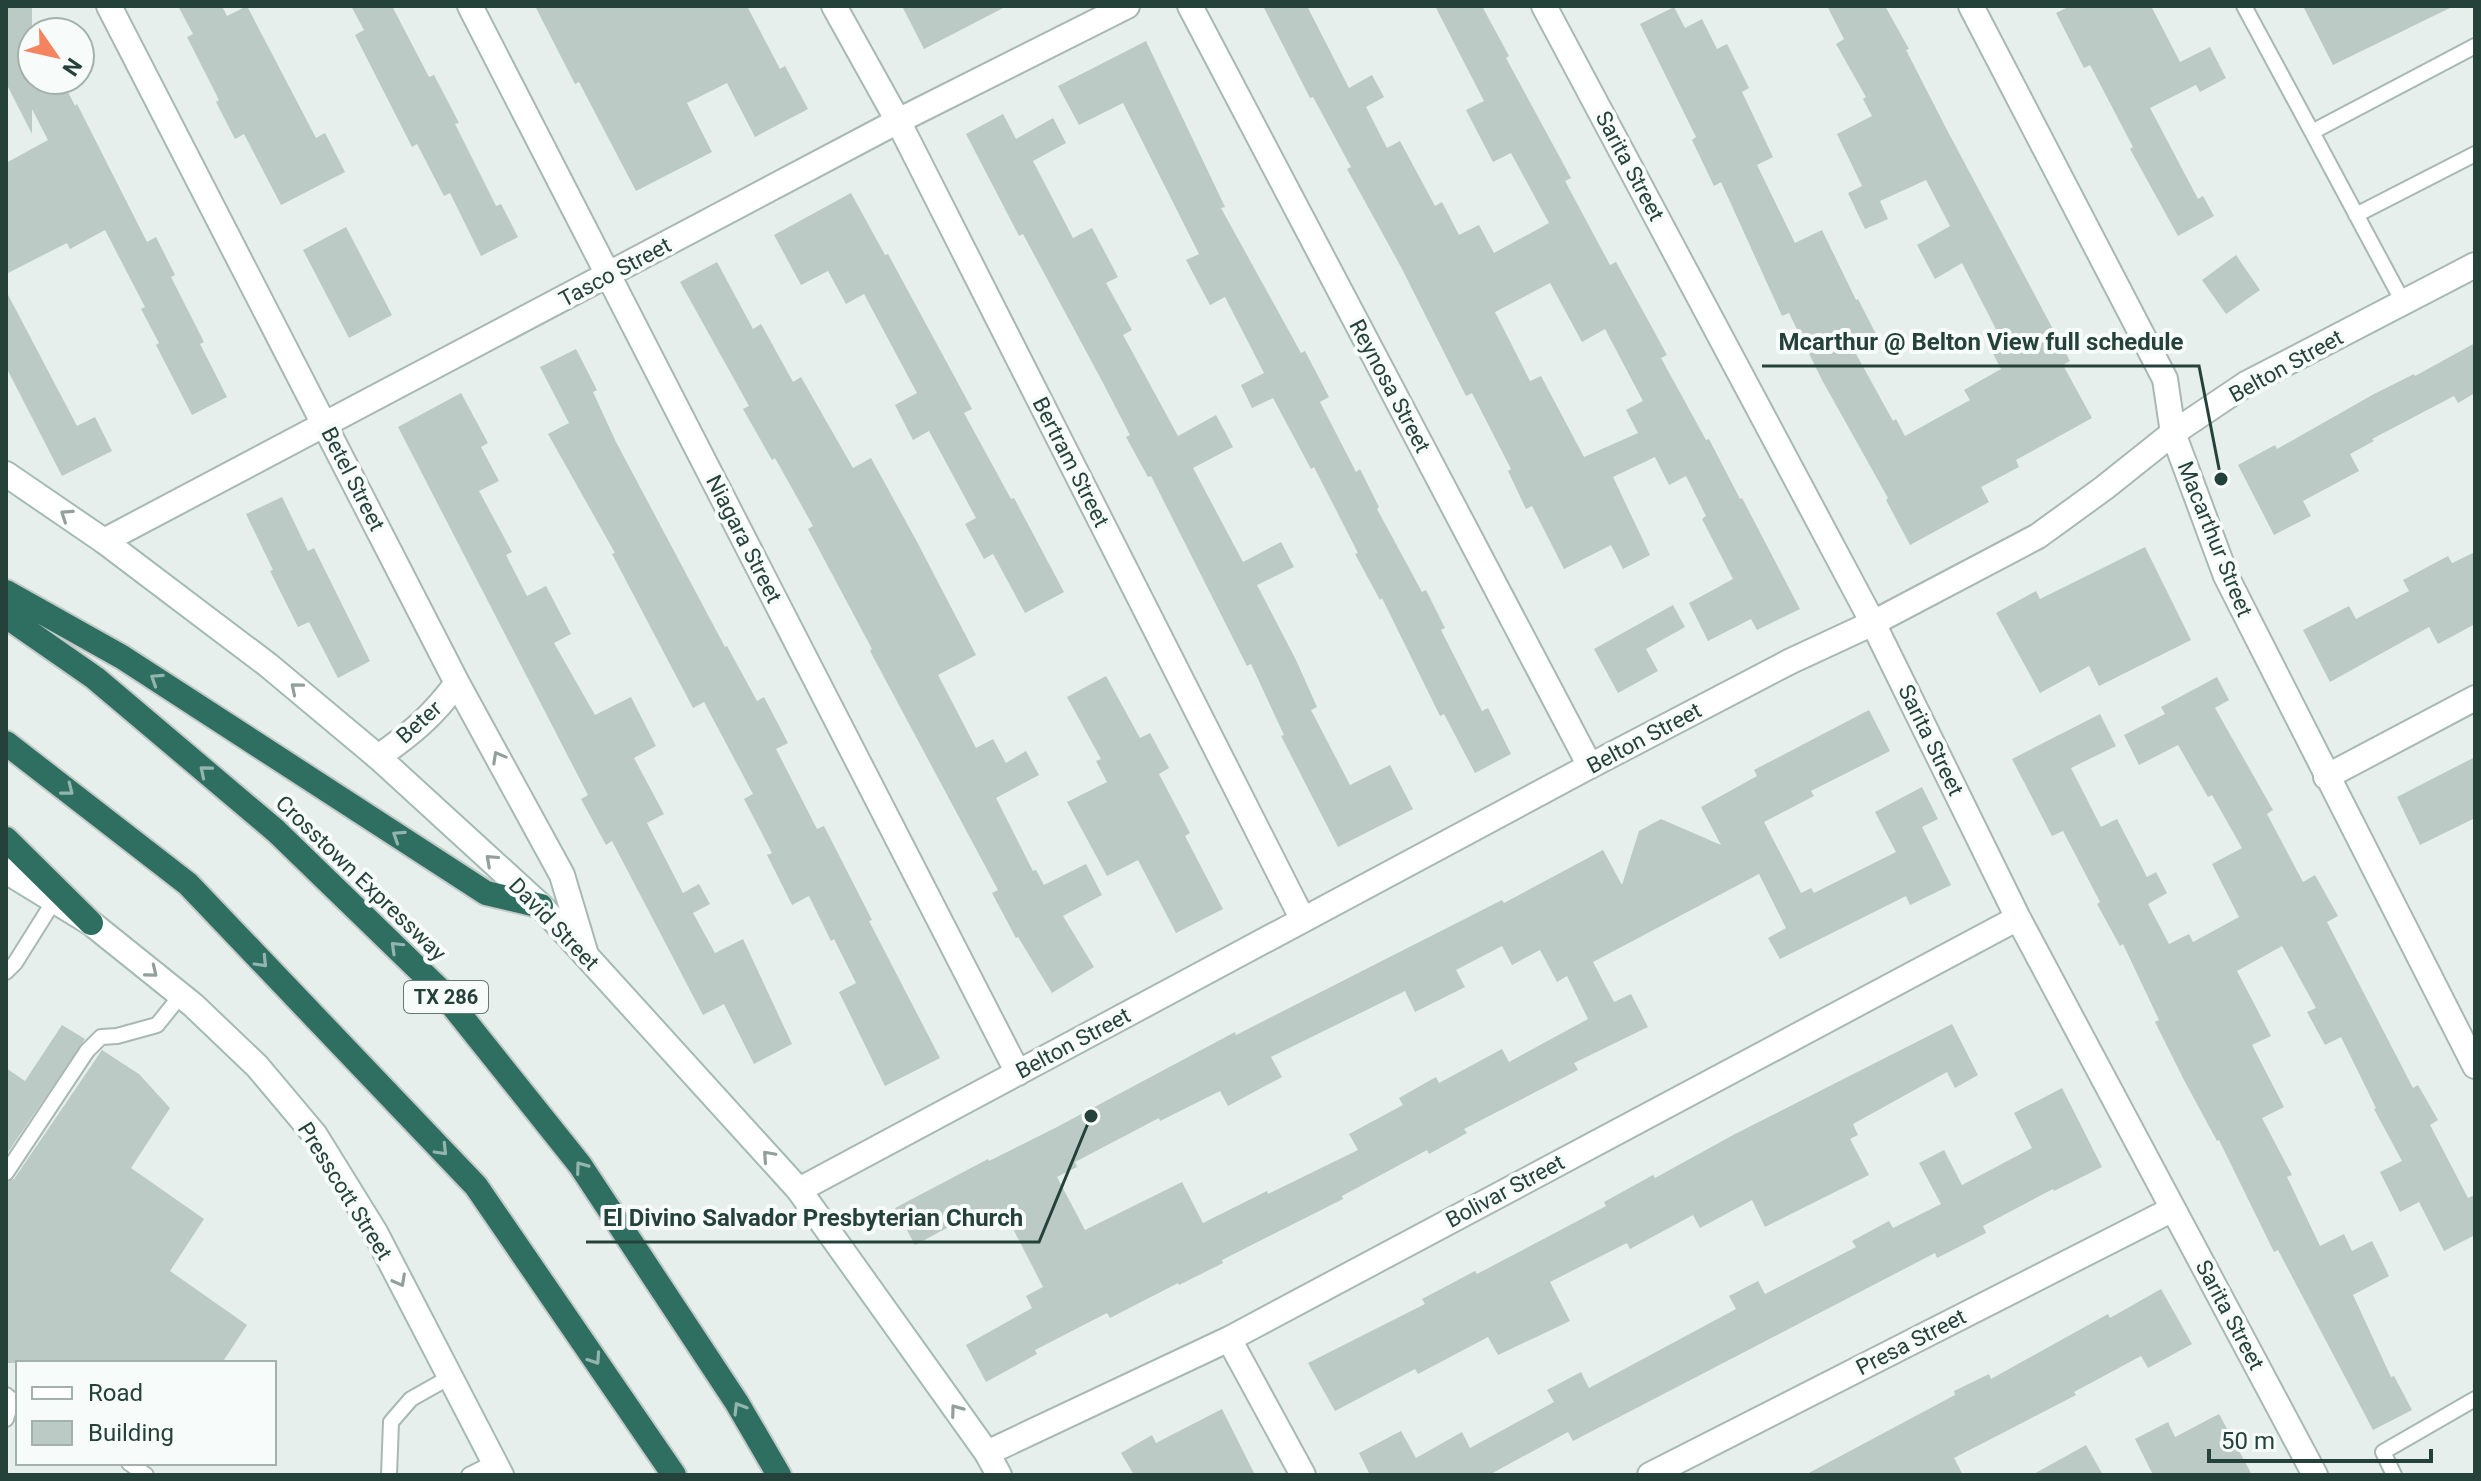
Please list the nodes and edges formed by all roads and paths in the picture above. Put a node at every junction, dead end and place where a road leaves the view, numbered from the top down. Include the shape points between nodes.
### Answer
1 (109, 6) edge
2 (470, 6) edge
3 (834, 6) edge
4 (1127, 6) edge
5 (1190, 6) edge
6 (1544, 6) edge
7 (1971, 6) edge
8 (2244, 6) edge
9 (2475, 46) edge
10 (898, 121) junction
11 (2312, 132) junction
12 (2475, 154) edge
13 (2356, 215) junction
14 (2475, 265) edge
15 (609, 275) junction
16 (2403, 302) junction
17 (326, 425) junction
18 (2173, 433) junction
19 (6, 474) edge
20 (104, 541) junction
21 (6, 592) edge
22 (6, 616) edge
23 (1873, 623) junction
24 (457, 683) junction
25 (2475, 698) edge
26 (6, 743) edge
27 (378, 757) junction
28 (1590, 766) junction
29 (2326, 777) junction
30 (6, 839) edge
31 (6, 871) edge
32 (57, 896) junction
33 (541, 906) junction
34 (2018, 918) junction
35 (1303, 920) junction
36 (91, 923) joint
37 (586, 955) junction
38 (6, 972) edge
39 (181, 995) junction
40 (2472, 1053) edge
41 (1018, 1073) junction
42 (6, 1173) edge
43 (799, 1190) junction
44 (2173, 1209) junction
45 (1229, 1339) junction
46 (450, 1377) junction
47 (12, 1399) edge
48 (2475, 1399) edge
49 (6, 1419) edge
50 (987, 1453) junction
51 (498, 1469) edge
52 (389, 1475) edge
53 (469, 1475) edge
54 (674, 1475) edge
55 (779, 1475) edge
56 (999, 1475) edge
57 (1303, 1475) edge
58 (1650, 1475) edge
59 (2315, 1475) edge
60 (2394, 1475) edge

1 - 17 street, Betel Street
2 - 15 street, Niagara Street
3 - 10 street, Bertram Street
4 - 10 street, Tasco Street
5 - 28 street, Reynosa Street
6 - 23 street, Sarita Street
7 - 18 street, Macarthur Street via 2165,379
8 - 11 lane
9 - 11 lane
10 - 15 street, Tasco Street
10 - 35 street, Bertram Street
11 - 13 lane
12 - 13 lane
13 - 16 lane
14 - 16 street, Belton Street
15 - 17 street, Tasco Street
15 - 41 street, Niagara Street
16 - 18 street, Belton Street via 2246,384
17 - 20 street, Tasco Street
17 - 24 street, Betel Street
18 - 23 street, Belton Street via 2038,536
18 - 29 street, Macarthur Street via 2226,576
20 -> 19 street, David Street
27 -> 20 street, David Street via 268,665
33 -> 21 highway via 486,893 122,657
55 -> 22 highway, Crosstown Expressway / TX 286 via 580,1165 441,991 276,831 95,678
23 - 28 street, Belton Street
23 - 34 street, Sarita Street
24 - 27 street, Beter via 415,732
37 -> 24 street, Betel Street via 562,875
25 - 29 street
26 -> 54 highway via 188,884 476,1186
33 -> 27 street, David Street
28 - 35 street, Belton Street
29 - 40 street, Macarthur Street
30 - 32 highway
31 - 32 street
32 - 36 highway
32 - 38 lane
33 - 37 street, David Street
34 - 44 street, Sarita Street
34 - 45 street, Bolivar Street
35 - 41 street, Belton Street
36 -> 39 street, Presscott Street
43 -> 37 street, David Street
39 - 42 lane via 157,1025 101,1037 87,1051
39 -> 46 street, Presscott Street via 257,1066 315,1135 375,1232
41 - 43 street, Belton Street
50 -> 43 street, David Street
44 - 58 street, Presa Street
44 - 59 street, Sarita Street
45 - 50 street, Bolivar Street
45 - 57 street
46 - 51 street, Presscott Street
46 - 52 lane via 411,1399 391,1422
47 - 49 lane
48 - 60 lane via 2383,1452
50 - 56 street, David Street
51 - 53 lane

